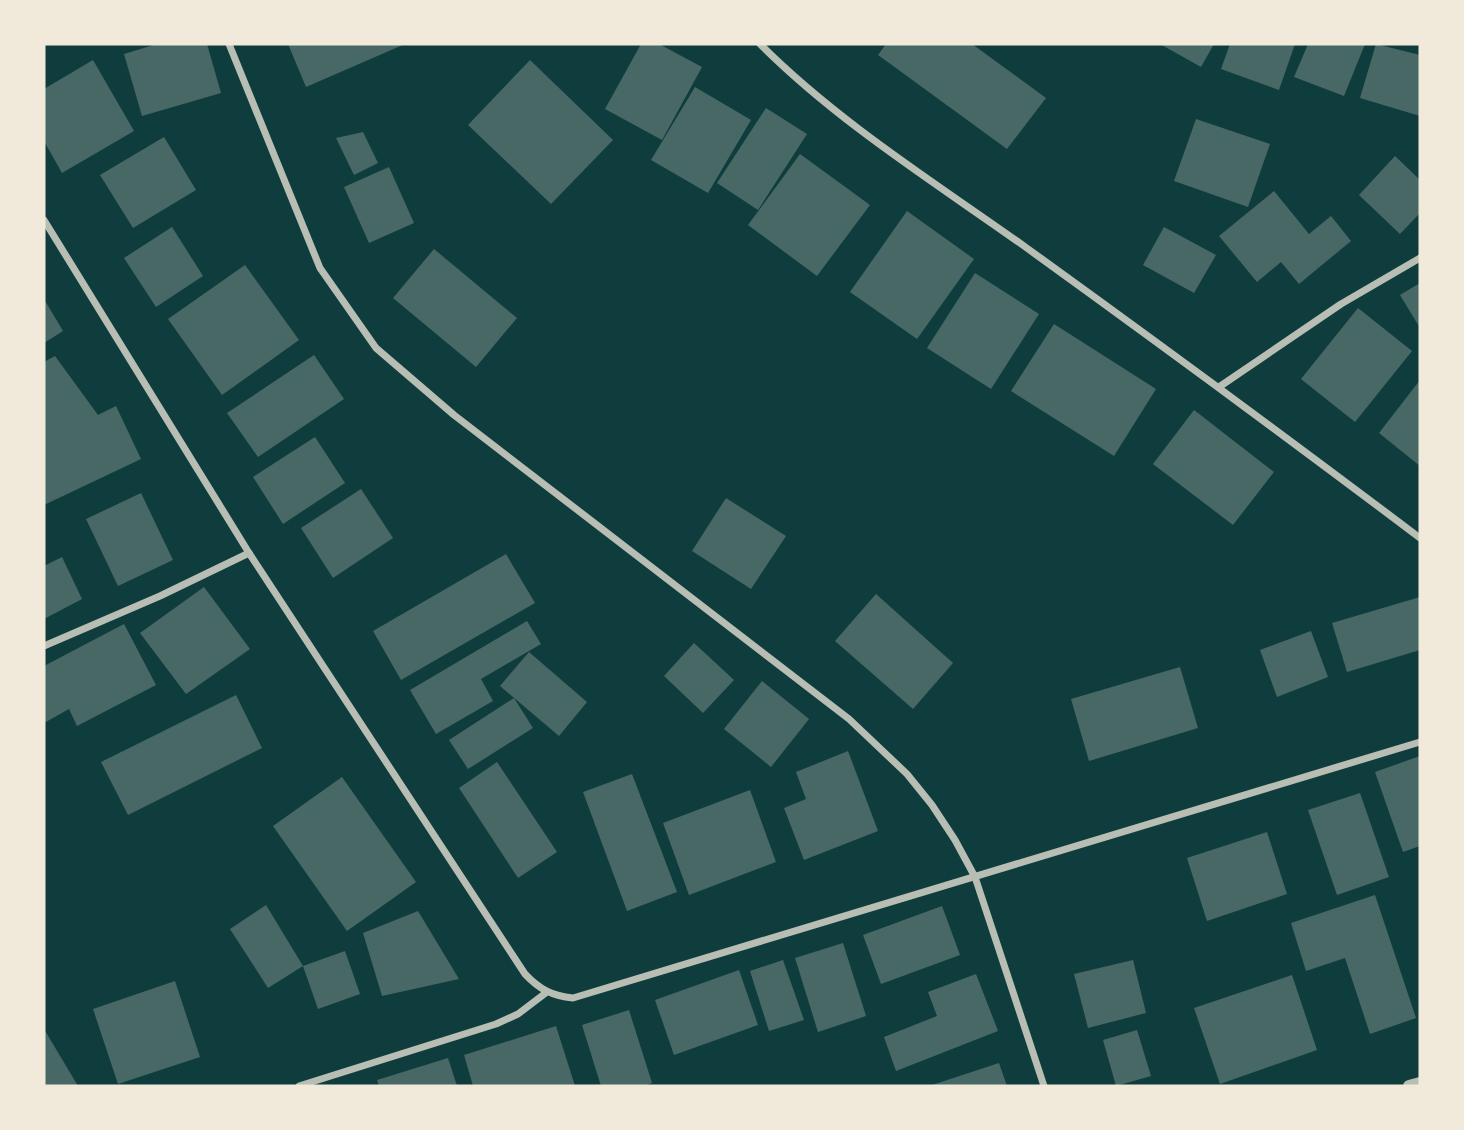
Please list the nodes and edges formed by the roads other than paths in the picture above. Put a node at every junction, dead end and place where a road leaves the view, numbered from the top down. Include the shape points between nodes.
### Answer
1 (229, 44) edge
2 (760, 44) edge
3 (44, 219) edge
4 (1420, 258) edge
5 (1219, 387) junction
6 (1420, 538) edge
7 (249, 553) junction
8 (44, 646) edge
9 (1420, 742) edge
10 (975, 877) junction
11 (547, 992) junction
12 (1420, 1083) edge
13 (299, 1086) edge
14 (1044, 1086) edge
15 (1409, 1086) edge

1 - 10 street via 320,268 376,348 454,415 849,719 932,805
2 - 5 street via 851,123
3 - 7 street
4 - 5 street via 1341,304
5 - 6 street
7 - 8 street
7 - 11 street via 525,974
9 - 10 street
10 - 11 street via 573,998
10 - 14 street
11 - 13 street via 496,1024
12 - 15 street

